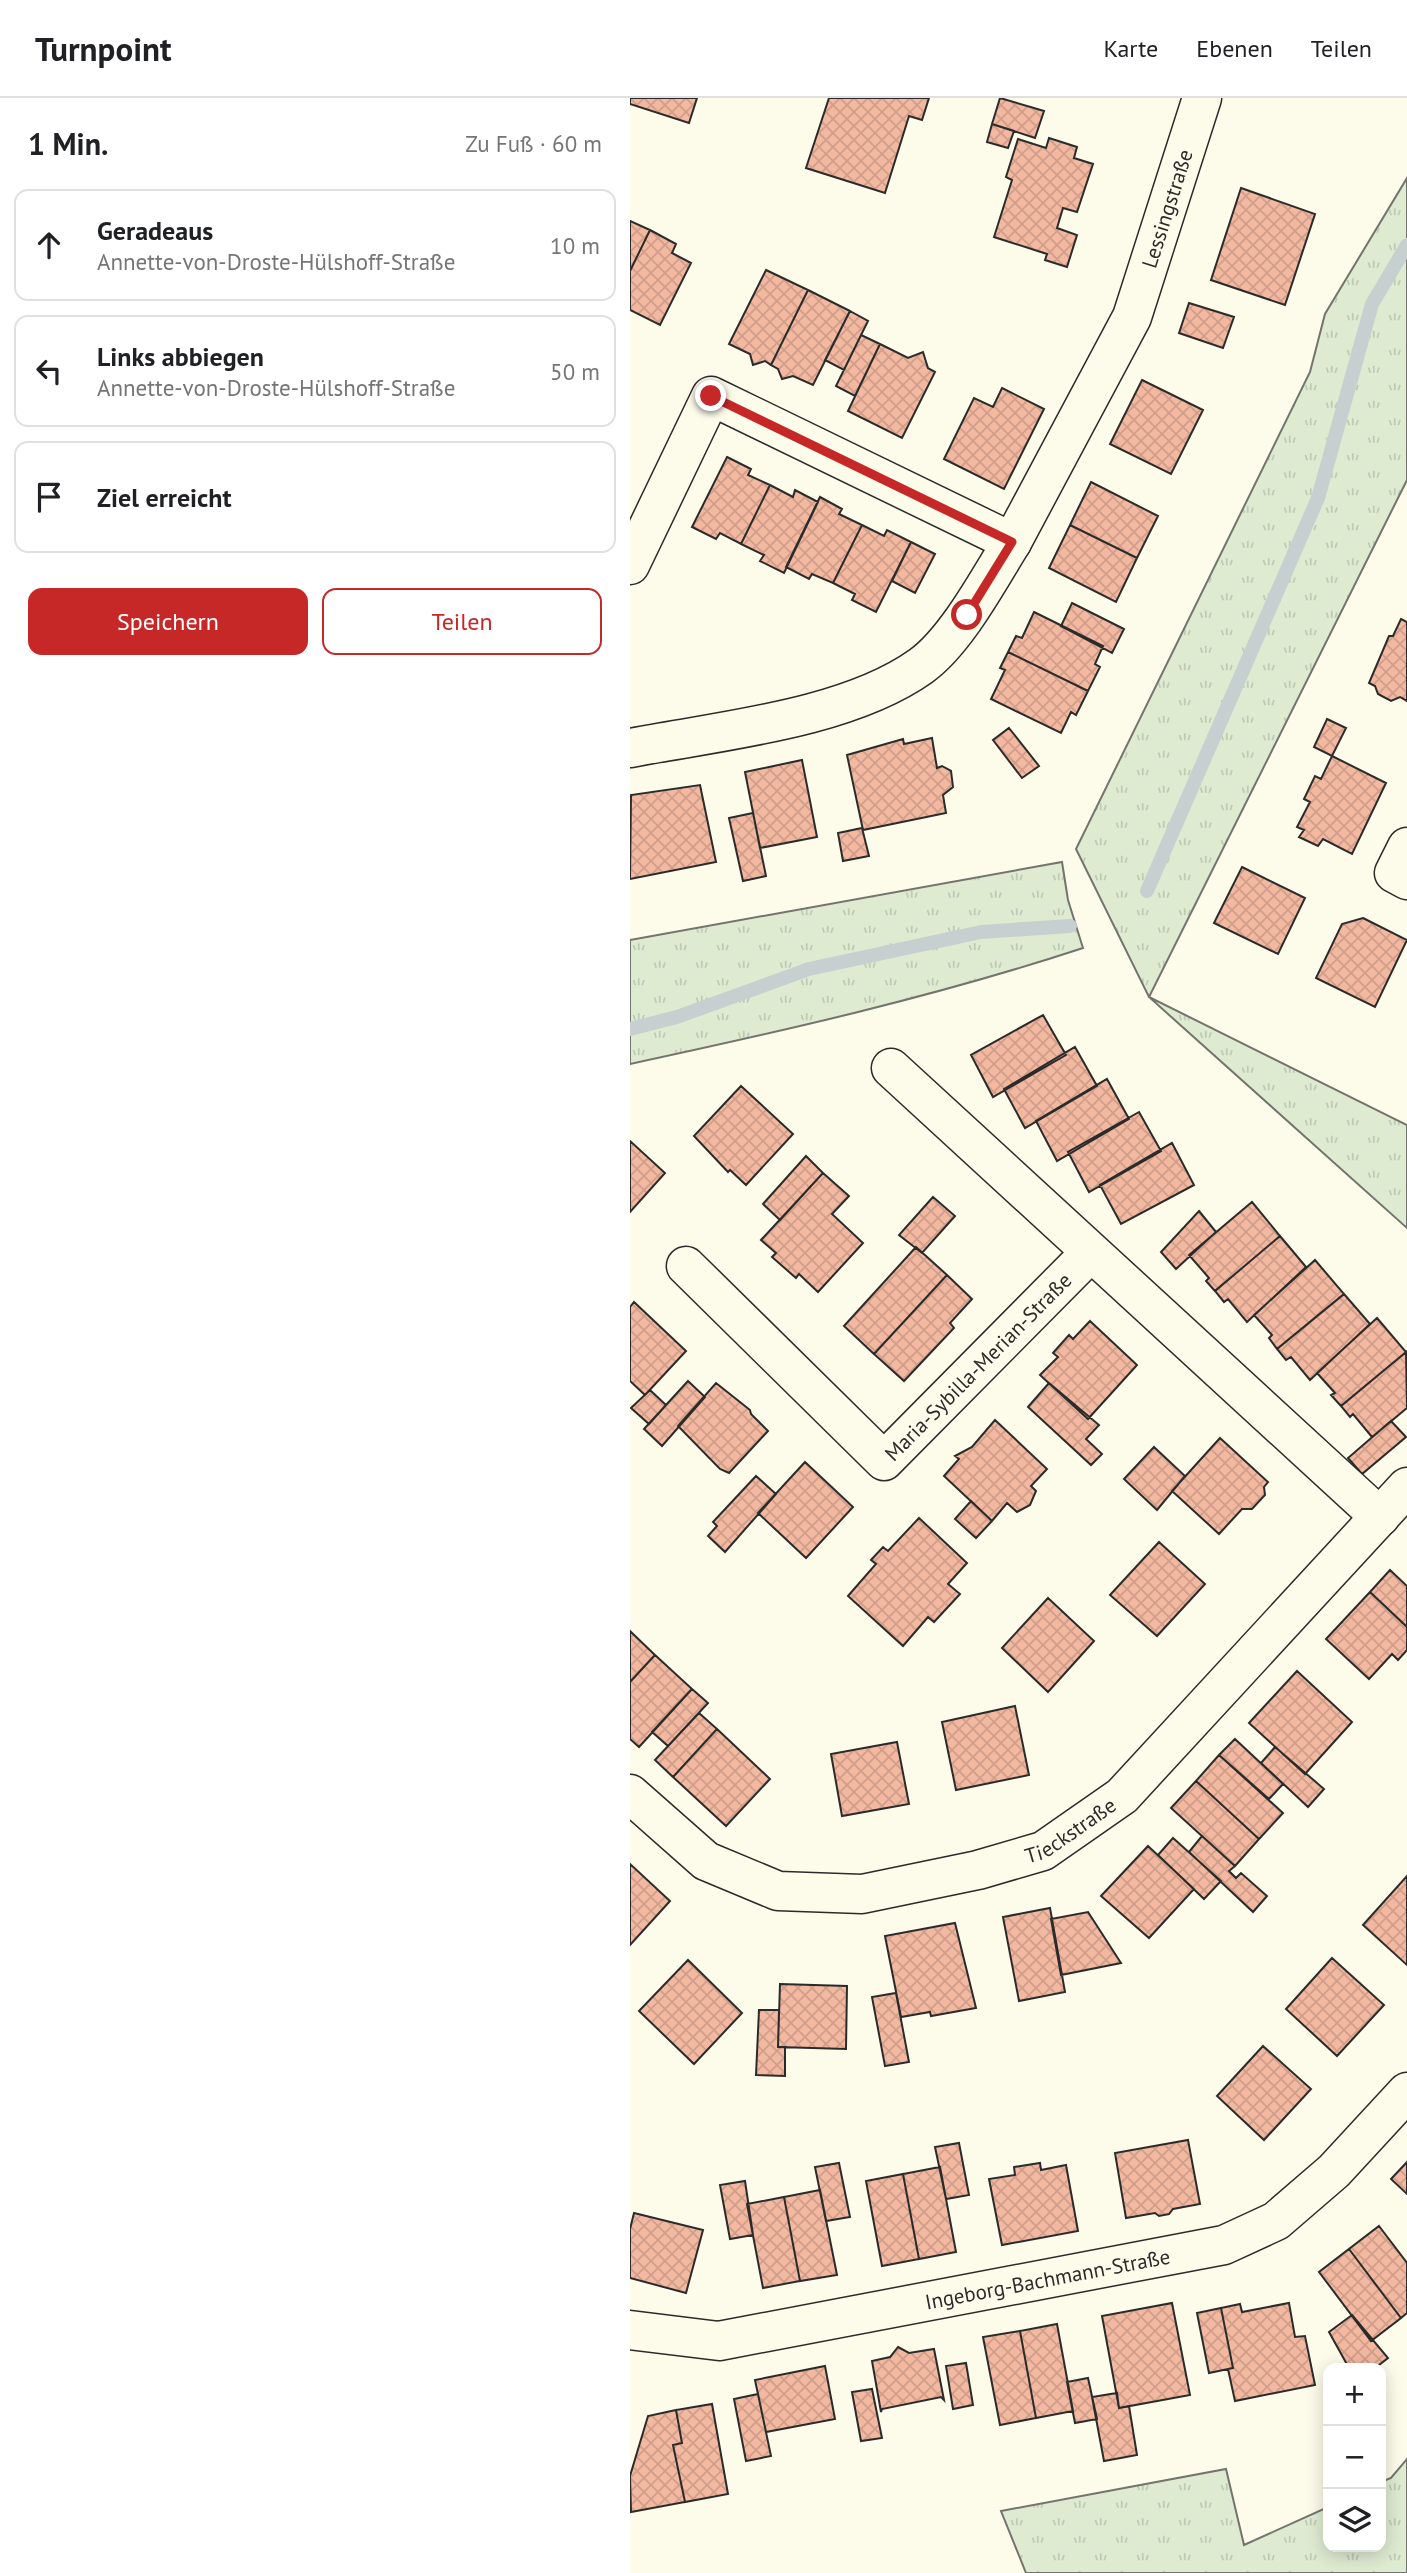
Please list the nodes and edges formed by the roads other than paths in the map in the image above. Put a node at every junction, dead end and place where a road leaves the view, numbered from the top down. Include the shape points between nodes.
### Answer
1 (1202, 98) edge
2 (1012, 542) junction
3 (630, 565) edge
4 (630, 748) edge
5 (1407, 847) edge
6 (1407, 880) edge
7 (891, 1068) dead end
8 (1090, 1253) junction
9 (686, 1266) dead end
10 (1407, 1487) edge
11 (1380, 1517) junction
12 (630, 1794) edge
13 (1407, 2092) edge
14 (630, 2330) edge

1 - 2 street, Lessingstraße via 1132,317
2 - 3 street via 711,396
2 - 4 street, Lessingstraße via 967,615 923,666 865,698
5 - 6 street via 1394,873
7 - 8 street, Maria-Sybilla-Merian-Straße
8 - 9 street, Maria-Sybilla-Merian-Straße via 884,1461
8 - 11 street, Maria-Sybilla-Merian-Straße
10 - 11 street, Tieckstraße
11 - 12 street, Tieckstraße via 1122,1796 1043,1851 862,1894 778,1892 706,1861
13 - 14 street, Ingeborg-Bachmann-Straße via 1334,2171 1276,2221 1224,2245 719,2341

